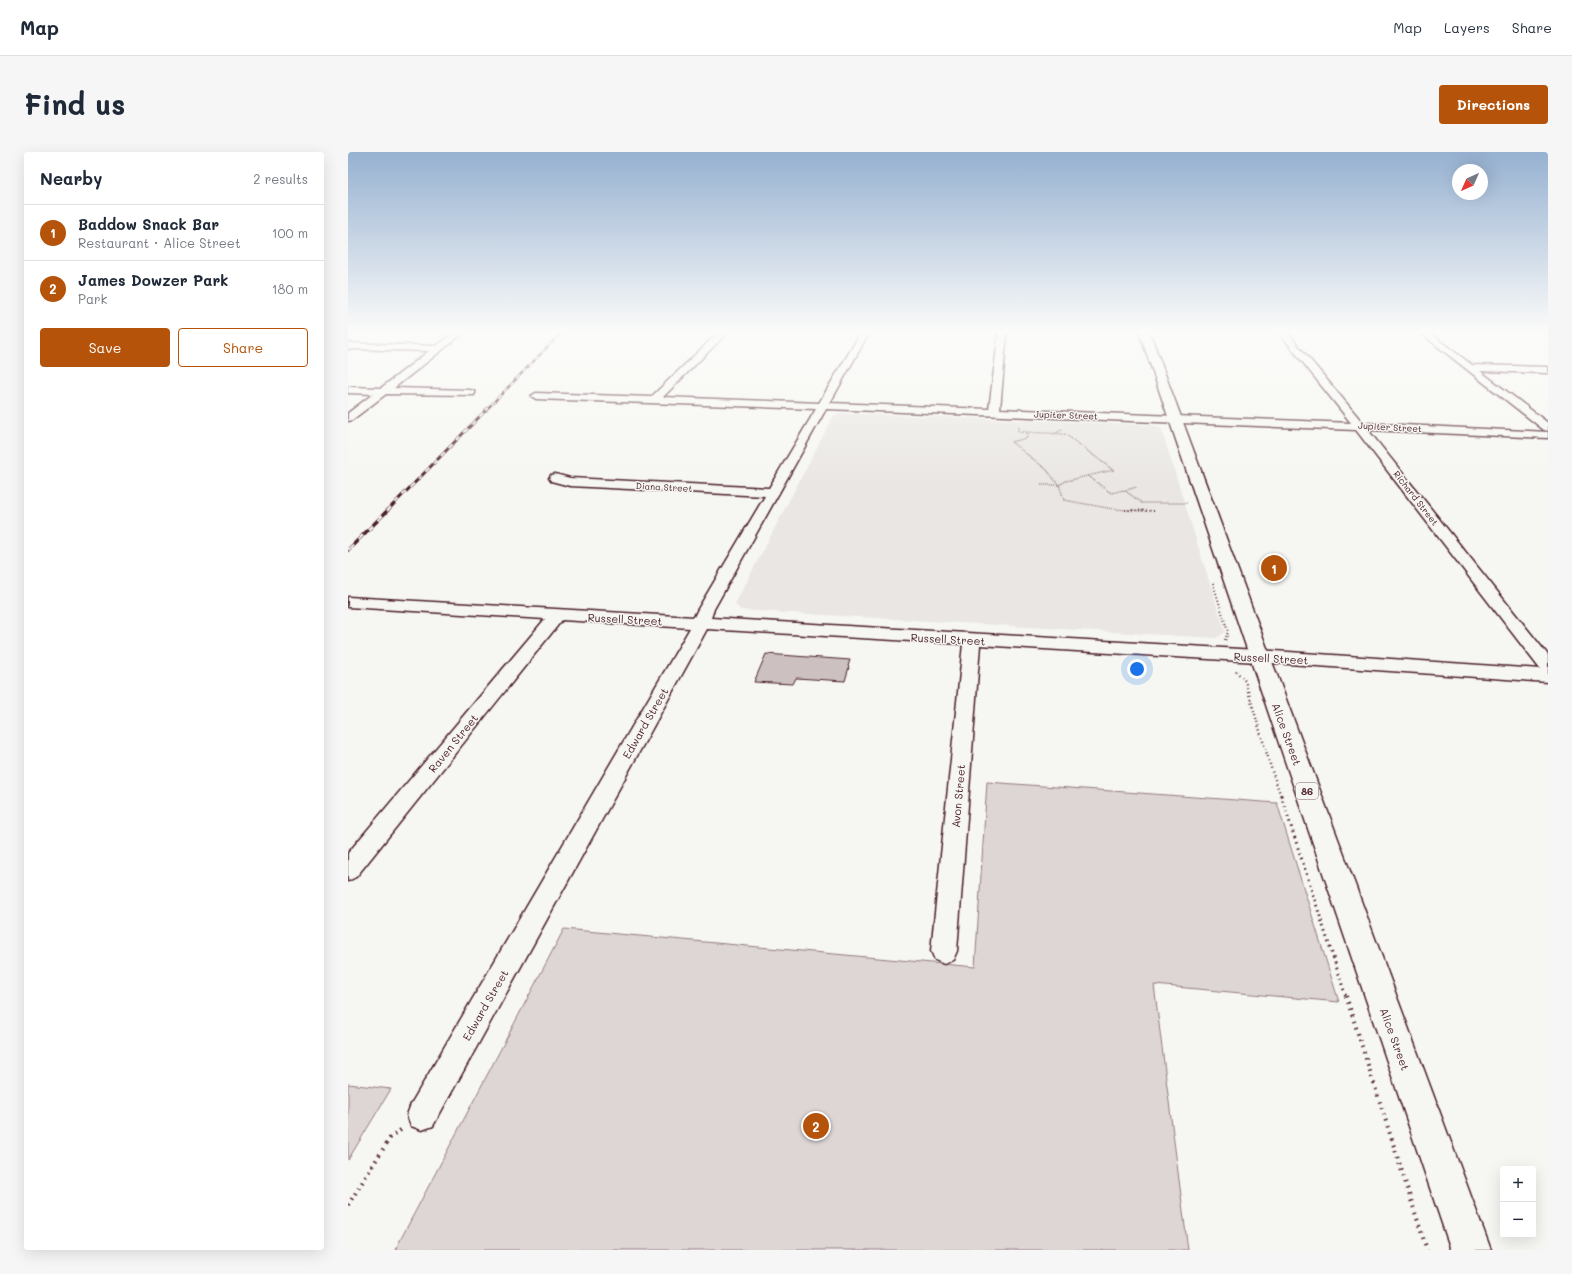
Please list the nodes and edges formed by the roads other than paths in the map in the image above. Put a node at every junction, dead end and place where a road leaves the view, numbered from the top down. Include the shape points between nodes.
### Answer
1 (395, 382) edge
2 (672, 382) edge
3 (837, 382) edge
4 (998, 382) edge
5 (1162, 382) edge
6 (1324, 382) edge
7 (1489, 382) edge
8 (348, 390) edge
9 (384, 391) junction
10 (470, 394) dead end
11 (536, 396) dead end
12 (654, 400) junction
13 (823, 406) junction
14 (994, 412) junction
15 (348, 418) edge
16 (1175, 419) junction
17 (1359, 426) junction
18 (1548, 428) edge
19 (1548, 434) edge
20 (555, 478) dead end
21 (773, 492) junction
22 (348, 602) edge
23 (557, 615) junction
24 (700, 624) junction
25 (972, 640) junction
26 (1259, 657) junction
27 (1548, 667) edge
28 (1548, 676) edge
29 (348, 870) edge
30 (944, 951) dead end
31 (422, 1115) road end
32 (1470, 1250) edge

1 - 9 street
2 - 12 street
3 - 13 street, Edward Street
4 - 14 street
5 - 16 main road, Alice Street / 86
6 - 17 street, Richard Street
7 - 18 street
8 - 9 street
9 - 10 street
9 - 15 street
11 - 12 street, Jupiter Street
12 - 13 street, Jupiter Street
13 - 14 street, Jupiter Street
13 - 21 street, Edward Street
14 - 16 street, Jupiter Street
16 - 17 street, Jupiter Street
16 - 26 main road, Alice Street / 86
17 - 19 street, Jupiter Street
17 - 27 street, Richard Street
20 - 21 street, Diana Street via 570,482
21 - 24 street, Edward Street
22 - 23 street, Russell Street
23 - 24 street, Russell Street
23 - 29 street, Raven Street
24 - 25 street, Russell Street
24 - 31 street, Edward Street
25 - 26 street, Russell Street
25 - 30 street, Avon Street
26 - 28 street, Russell Street
26 - 32 main road, Alice Street / 86

